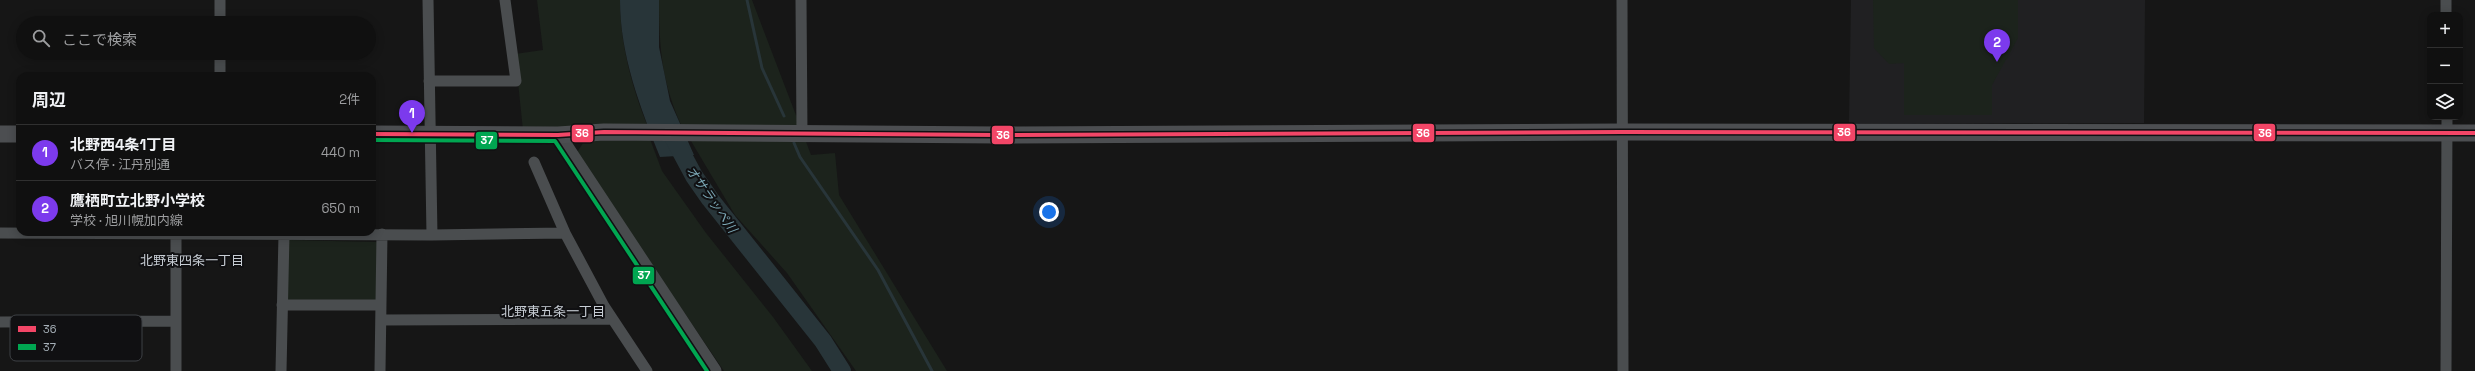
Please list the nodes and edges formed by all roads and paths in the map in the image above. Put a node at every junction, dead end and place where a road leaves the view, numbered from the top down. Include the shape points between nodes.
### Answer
1 (220, 0) edge
2 (428, 0) edge
3 (505, 0) edge
4 (801, 0) edge
5 (1622, 0) edge
6 (2446, 0) edge
7 (2446, 12) edge
8 (220, 16) edge
9 (220, 60) edge
10 (220, 72) edge
11 (429, 81) junction
12 (2447, 125) edge
13 (802, 132) junction
14 (1622, 132) junction
15 (2475, 133) edge
16 (0, 134) edge
17 (16, 134) edge
18 (376, 134) edge
19 (430, 134) junction
20 (558, 135) junction
21 (534, 162) dead end
22 (0, 233) edge
23 (16, 233) edge
24 (565, 233) junction
25 (376, 234) edge
26 (382, 234) junction
27 (432, 235) junction
28 (176, 236) edge
29 (284, 236) edge
30 (282, 305) junction
31 (381, 305) junction
32 (612, 319) junction
33 (381, 320) junction
34 (142, 321) edge
35 (176, 321) junction
36 (0, 322) edge
37 (10, 322) edge
38 (176, 371) edge
39 (281, 371) edge
40 (380, 371) edge
41 (647, 371) edge
42 (714, 371) edge
43 (1623, 371) edge
44 (2446, 371) edge

1 - 8 street
2 - 11 street
3 - 11 street via 516,81
4 - 13 street
5 - 14 street
6 - 7 street
9 - 10 street
11 - 19 street
12 - 14 main road
12 - 15 main road
12 - 44 street
13 - 14 main road via 1015,135
13 - 20 main road via 604,132
14 - 43 street
16 - 17 main road
18 - 19 main road
19 - 20 main road
19 - 27 street
20 - 42 street
21 - 24 street
22 - 23 street
24 - 27 street
24 - 32 street
25 - 26 street
26 - 27 street
26 - 31 street
28 - 35 street
29 - 30 street
30 - 31 street
30 - 39 street
31 - 33 street
32 - 33 street
32 - 41 street
33 - 40 street
34 - 35 street
35 - 38 street
36 - 37 street

